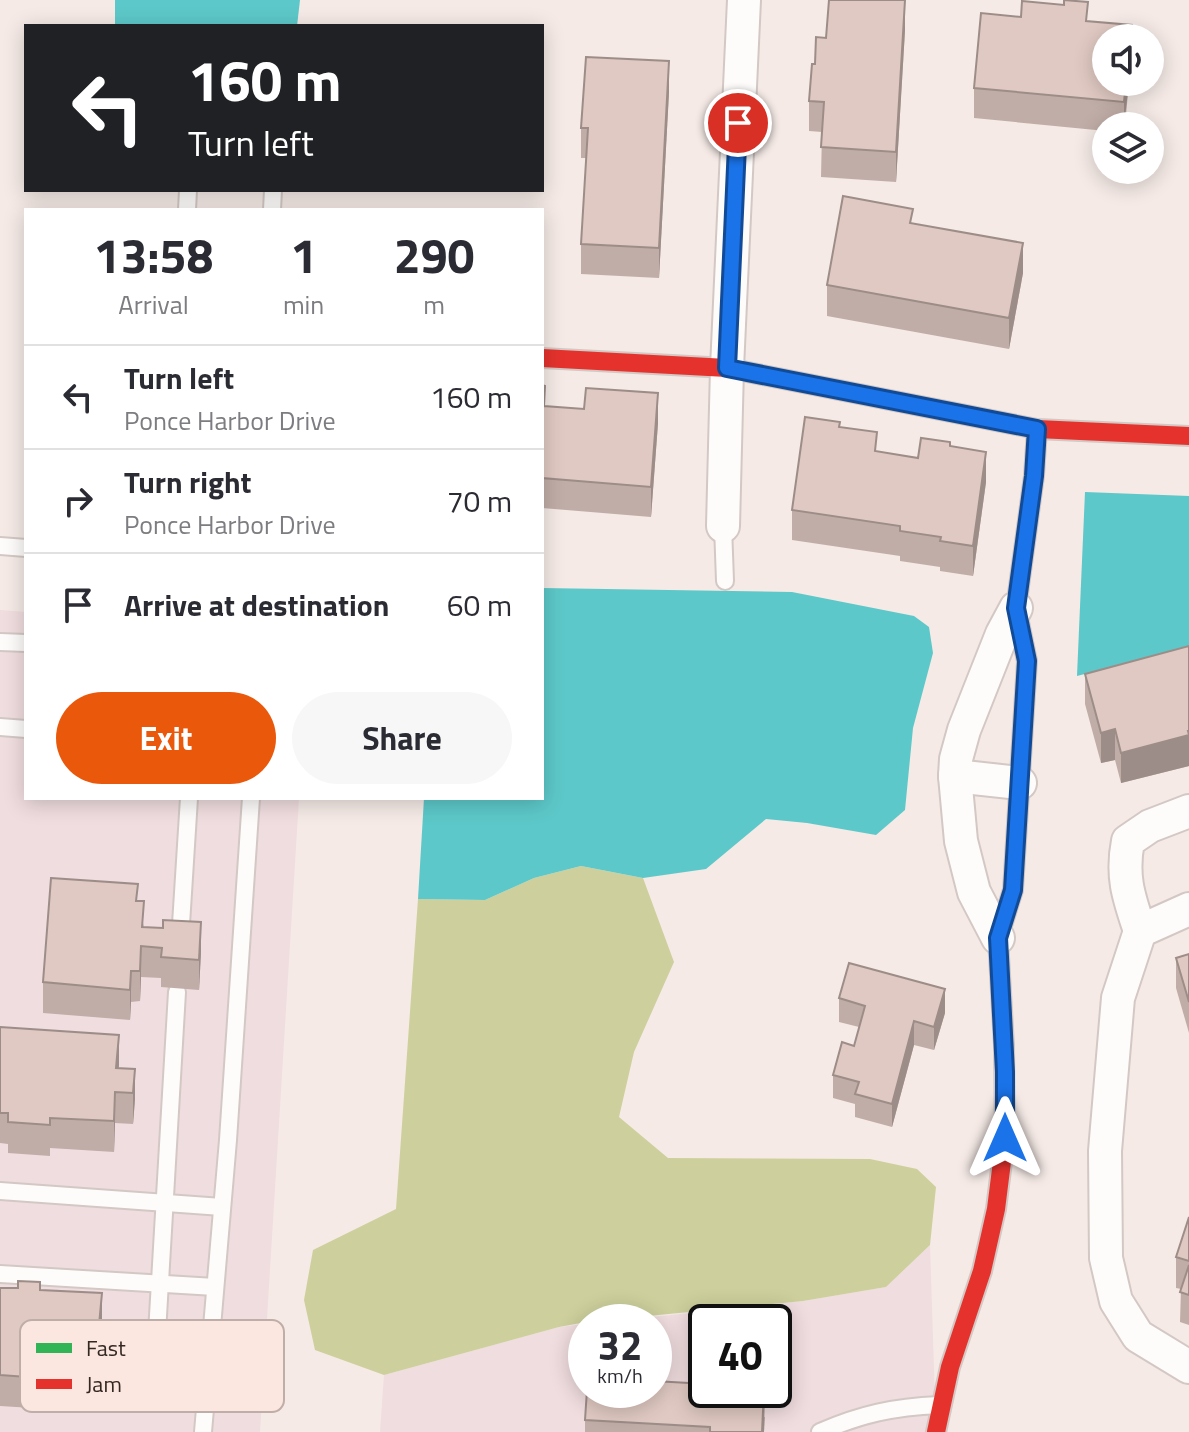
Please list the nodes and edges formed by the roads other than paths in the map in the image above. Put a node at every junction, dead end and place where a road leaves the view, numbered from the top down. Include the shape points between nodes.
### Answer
1 (744, 0) edge
2 (544, 358) edge
3 (727, 368) junction
4 (1037, 429) junction
5 (1189, 436) edge
6 (723, 526) joint
7 (0, 546) edge
8 (24, 548) edge
9 (725, 581) dead end
10 (1016, 608) junction
11 (0, 642) edge
12 (24, 643) edge
13 (0, 727) edge
14 (24, 729) edge
15 (955, 776) junction
16 (1020, 783) junction
17 (189, 800) edge
18 (251, 800) edge
19 (1189, 811) edge
20 (1189, 909) edge
21 (1140, 931) junction
22 (998, 938) junction
23 (180, 947) edge
24 (177, 992) dead end
25 (0, 1191) edge
26 (164, 1204) junction
27 (222, 1207) junction
28 (0, 1274) edge
29 (159, 1283) junction
30 (215, 1287) junction
31 (157, 1320) edge
32 (212, 1320) edge
33 (1189, 1367) edge
34 (940, 1405) junction
35 (205, 1412) edge
36 (840, 1428) edge
37 (203, 1432) edge
38 (820, 1432) edge
39 (936, 1432) edge

1 - 3 street
2 - 3 street
3 - 4 street
3 - 6 street
4 - 5 street
4 - 10 street
6 - 9 lane
7 - 8 lane
10 - 15 street via 964,730
10 - 16 street via 1027,661
11 - 12 lane
13 - 14 lane
15 - 16 street
15 - 22 street via 967,867
16 - 22 street via 1013,890
17 - 23 lane
18 - 27 lane
19 - 21 street via 1128,841 1126,888
20 - 21 street
21 - 33 street via 1118,998 1105,1151 1106,1258 1116,1301 1138,1336
22 - 34 street via 1005,1138 982,1271
24 - 26 lane
25 - 26 lane
26 - 27 lane
26 - 29 lane
27 - 30 lane
28 - 29 lane
29 - 30 lane
29 - 31 lane
30 - 32 lane
34 - 36 lane via 900,1406
34 - 39 street
35 - 37 lane
36 - 38 lane

